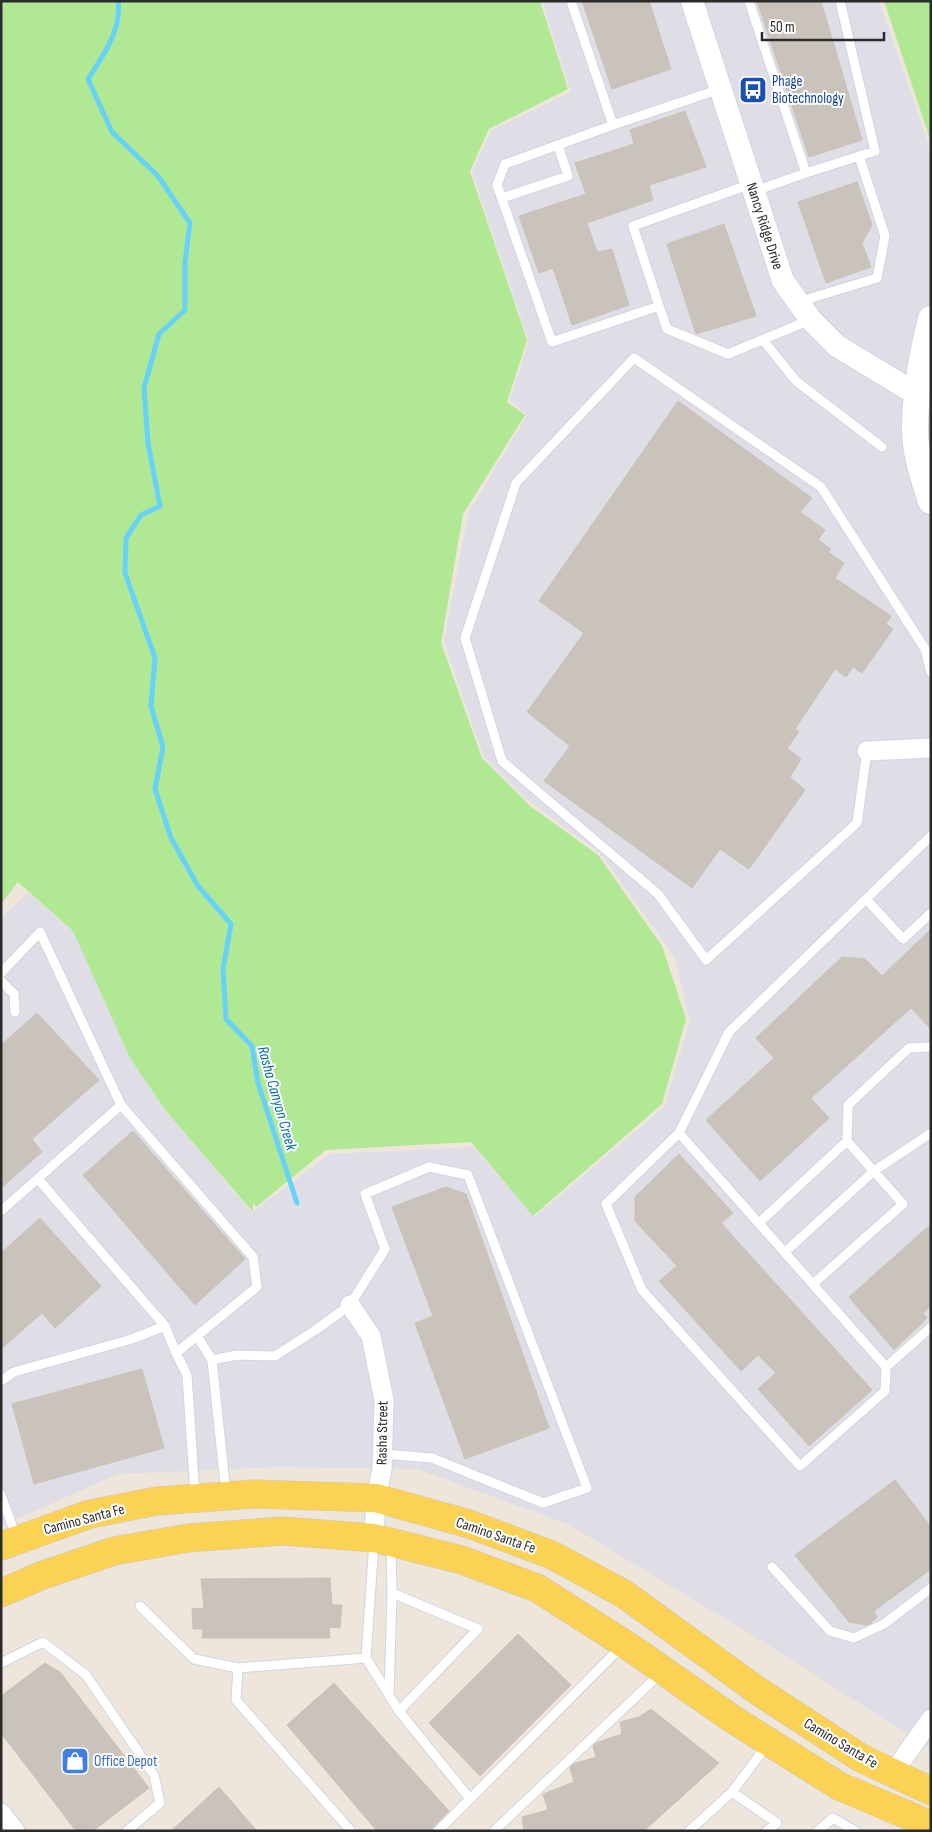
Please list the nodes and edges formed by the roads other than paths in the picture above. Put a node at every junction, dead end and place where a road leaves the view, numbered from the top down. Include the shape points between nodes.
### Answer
1 (571, 1) edge
2 (692, 1) edge
3 (749, 1) edge
4 (840, 1) edge
5 (720, 89) junction
6 (613, 126) junction
7 (558, 145) junction
8 (859, 156) junction
9 (806, 173) junction
10 (753, 188) junction
11 (502, 198) junction
12 (798, 302) junction
13 (658, 306) junction
14 (931, 319) edge
15 (811, 320) junction
16 (762, 340) junction
17 (918, 395) junction
18 (882, 447) dead end
19 (931, 501) edge
20 (931, 672) edge
21 (931, 749) edge
22 (867, 751) joint
23 (931, 836) edge
24 (866, 899) junction
25 (931, 913) edge
26 (1, 973) edge
27 (1, 981) edge
28 (15, 1012) dead end
29 (931, 1047) edge
30 (121, 1105) junction
31 (931, 1132) edge
32 (679, 1133) junction
33 (847, 1141) junction
34 (874, 1171) junction
35 (38, 1179) junction
36 (1, 1211) edge
37 (759, 1223) junction
38 (785, 1252) junction
39 (813, 1284) junction
40 (350, 1305) junction
41 (165, 1326) junction
42 (931, 1327) edge
43 (197, 1336) junction
44 (176, 1353) junction
45 (212, 1360) junction
46 (886, 1367) junction
47 (1, 1381) edge
48 (383, 1454) junction
49 (1, 1495) edge
50 (226, 1496) junction
51 (195, 1498) junction
52 (376, 1498) junction
53 (382, 1540) junction
54 (9, 1542) edge
55 (772, 1567) dead end
56 (931, 1588) edge
57 (1, 1593) edge
58 (392, 1594) junction
59 (140, 1606) dead end
60 (624, 1644) junction
61 (366, 1658) junction
62 (1, 1664) edge
63 (238, 1668) junction
64 (663, 1671) junction
65 (390, 1696) junction
66 (399, 1711) junction
67 (931, 1719) edge
68 (769, 1742) junction
69 (893, 1773) junction
70 (732, 1792) junction
71 (931, 1792) edge
72 (470, 1799) junction
73 (931, 1825) edge
74 (127, 1831) edge
75 (351, 1831) edge
76 (438, 1831) edge
77 (494, 1831) edge
78 (689, 1831) edge
79 (767, 1831) edge
80 (818, 1831) edge
81 (855, 1831) edge

1 - 6 lane
2 - 5 street, Nancy Ridge Drive
3 - 9 lane
4 - 8 lane via 875,151
5 - 6 lane
5 - 10 street, Nancy Ridge Drive
6 - 7 lane
7 - 11 lane via 505,164 497,185
7 - 11 lane via 568,176
8 - 9 lane
8 - 12 lane via 885,236 877,278
9 - 10 lane
10 - 12 street, Nancy Ridge Drive via 783,281
10 - 13 lane via 632,226
11 - 13 lane via 552,342
12 - 15 street, Nancy Ridge Drive
13 - 16 lane via 667,329 728,354
14 - 17 main road via 923,350
15 - 16 lane
15 - 17 street, Nancy Ridge Drive via 837,346
16 - 18 lane via 796,381
17 - 19 main road via 915,431 921,470
20 - 22 lane via 925,649 821,487 634,358 516,483 465,638 502,761 658,894 706,960 856,823
21 - 22 street
23 - 24 lane
24 - 25 lane via 903,939
24 - 32 lane via 729,1032
26 - 30 lane via 40,932
27 - 28 lane via 14,994
29 - 33 lane via 909,1048 848,1105
30 - 35 lane
30 - 43 lane via 253,1257 257,1287
31 - 34 lane
32 - 37 lane
32 - 46 lane via 606,1204 642,1290 800,1466 886,1391
33 - 34 lane
33 - 37 lane
34 - 38 lane
34 - 39 lane via 903,1204
35 - 36 lane
35 - 41 lane
37 - 38 lane
38 - 39 lane
39 - 46 lane
40 - 45 lane via 275,1356 237,1355
40 - 48 street, Rasha Street via 371,1336 384,1400
40 - 48 lane via 385,1249 365,1194 429,1167 468,1175 587,1488 543,1503 432,1458
41 - 44 lane
41 - 47 lane via 132,1339 14,1372
42 - 46 lane
43 - 44 lane
43 - 45 lane
44 - 51 lane via 186,1375
45 - 50 lane
48 - 52 street, Rasha Street
49 - 54 lane
50 - 51 main road, Camino Santa Fe
50 - 52 main road, Camino Santa Fe
51 - 54 main road, Camino Santa Fe via 157,1501 90,1514
52 - 53 street, Rasha Street
52 - 69 main road, Camino Santa Fe via 469,1524 552,1555 624,1594 758,1691 860,1758
53 - 57 main road via 283,1532 188,1538 114,1551
53 - 58 lane
53 - 60 main road via 462,1560 537,1588
53 - 61 lane
55 - 56 lane via 830,1631 854,1638 884,1624
58 - 65 lane
58 - 66 lane via 478,1629
59 - 63 lane via 194,1659
60 - 64 main road
60 - 72 lane
61 - 63 lane
61 - 65 lane
62 - 74 lane via 43,1642 86,1675 154,1775 160,1803
63 - 75 lane via 236,1700
64 - 68 main road
64 - 77 lane
65 - 66 lane
66 - 72 lane
67 - 69 street
68 - 70 lane
68 - 73 main road via 839,1786
69 - 71 main road, Camino Santa Fe
70 - 78 lane
70 - 79 lane via 777,1823
72 - 76 lane
80 - 81 lane via 833,1818

